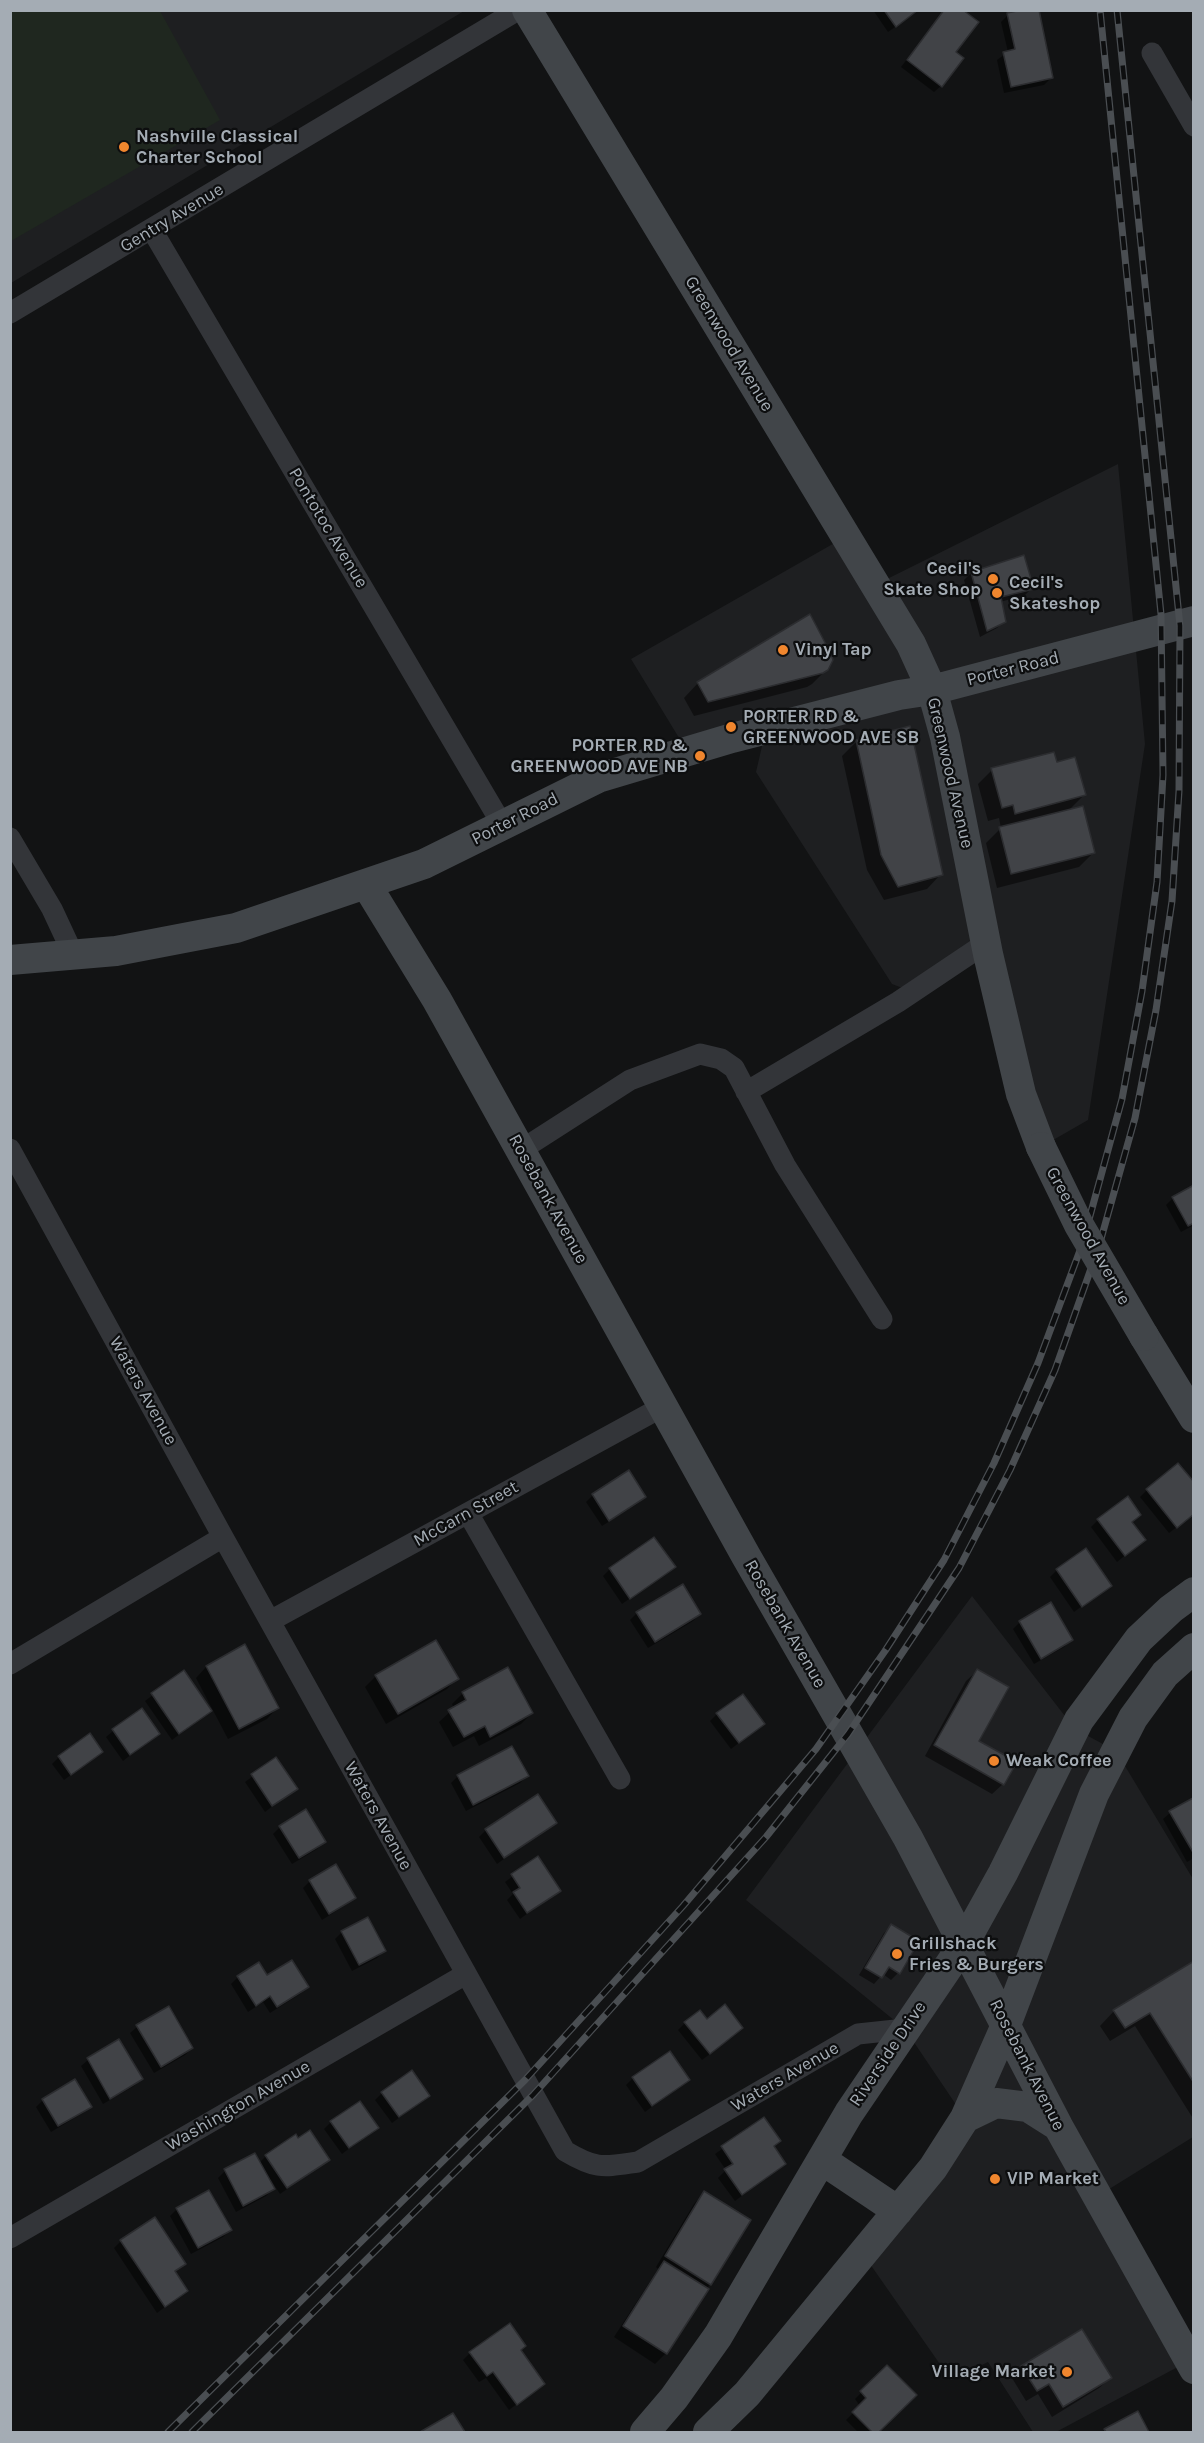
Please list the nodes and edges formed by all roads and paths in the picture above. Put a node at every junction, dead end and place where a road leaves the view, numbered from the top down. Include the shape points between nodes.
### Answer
1 (518, 10) edge
2 (527, 10) edge
3 (1152, 53) dead end
4 (1194, 126) edge
5 (152, 230) junction
6 (10, 313) edge
7 (1194, 621) edge
8 (932, 690) junction
9 (503, 826) junction
10 (10, 838) edge
11 (366, 884) junction
12 (986, 943) junction
13 (73, 954) junction
14 (10, 960) edge
15 (746, 1092) junction
16 (10, 1149) edge
17 (521, 1150) junction
18 (16, 1173) edge
19 (882, 1319) dead end
20 (662, 1407) junction
21 (1194, 1418) edge
22 (468, 1513) junction
23 (223, 1537) junction
24 (1194, 1592) edge
25 (270, 1621) junction
26 (1194, 1648) edge
27 (10, 1664) edge
28 (620, 1779) dead end
29 (1037, 1804) junction
30 (1083, 1824) junction
31 (963, 1945) junction
32 (466, 1974) junction
33 (1006, 2025) junction
34 (905, 2029) junction
35 (965, 2118) junction
36 (1058, 2126) junction
37 (822, 2160) junction
38 (898, 2211) junction
39 (10, 2238) edge
40 (1194, 2369) edge
41 (645, 2433) edge
42 (708, 2433) edge

1 - 5 street, Gentry Avenue
2 - 8 street, Greenwood Avenue via 911,645
3 - 4 street
5 - 6 street, Gentry Avenue
5 - 9 street, Pontotoc Avenue
7 - 8 street, Porter Road
8 - 9 street, Porter Road via 755,732 598,778
8 - 12 street, Greenwood Avenue
9 - 11 street, Porter Road via 424,864
10 - 13 street via 52,909
11 - 13 street, Porter Road via 236,928 116,951
11 - 17 street, Rosebank Avenue
12 - 15 street via 898,1002
12 - 21 street, Greenwood Avenue, bridge via 1021,1094 1041,1147 1079,1225
13 - 14 street, Porter Road
15 - 17 street via 734,1068 721,1059 700,1054 630,1080
15 - 19 street via 785,1165
16 - 18 street, Waters Avenue
17 - 20 street, Rosebank Avenue
18 - 23 street, Waters Avenue
20 - 22 street, McCarn Street
20 - 31 street, Rosebank Avenue via 908,1838
22 - 25 street, McCarn Street
22 - 28 street
23 - 25 street, Waters Avenue
23 - 27 street
24 - 29 street, Riverside Drive via 1139,1639 1114,1670 1079,1720
25 - 32 street, Waters Avenue
26 - 30 street via 1165,1674 1133,1718
29 - 30 street
29 - 31 street, Riverside Drive
30 - 33 street
31 - 33 street, Rosebank Avenue
31 - 34 street, Riverside Drive
32 - 34 street, Waters Avenue via 565,2151 588,2165 603,2167 638,2162 858,2034
32 - 39 street, Washington Avenue
33 - 35 street
33 - 36 street, Rosebank Avenue
34 - 37 street, Riverside Drive
35 - 36 street via 996,2103 1028,2107
35 - 38 street via 933,2168
36 - 40 street, Rosebank Avenue
37 - 38 street
37 - 41 street, Riverside Drive via 718,2336
38 - 42 street via 747,2394

